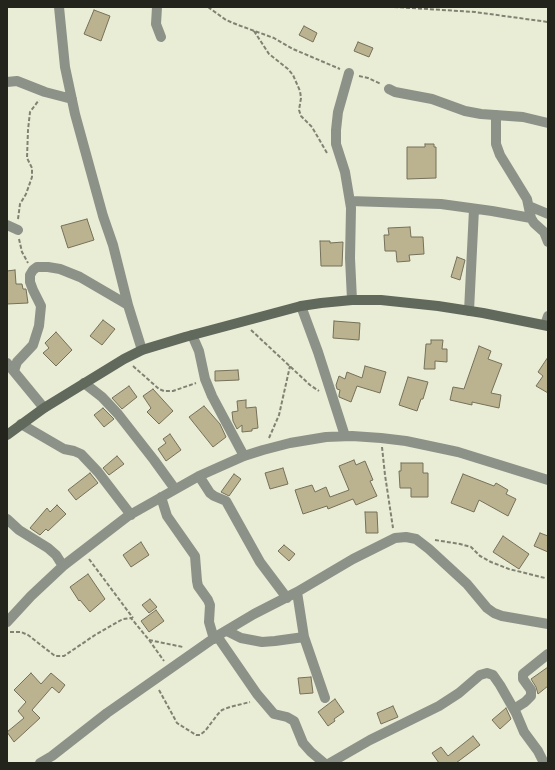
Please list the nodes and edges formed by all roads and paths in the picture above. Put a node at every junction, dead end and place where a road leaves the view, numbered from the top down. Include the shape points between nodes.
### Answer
1 (59, 7) edge
2 (158, 7) edge
3 (208, 7) edge
4 (394, 7) edge
5 (548, 22) edge
6 (253, 30) junction
7 (160, 37) dead end
8 (349, 73) junction
9 (7, 82) edge
10 (389, 89) joint
11 (45, 92) junction
12 (72, 99) junction
13 (496, 115) junction
14 (548, 123) edge
15 (329, 156) dead end
16 (350, 201) junction
17 (529, 206) junction
18 (474, 209) junction
19 (548, 214) edge
20 (531, 218) junction
21 (7, 225) edge
22 (18, 230) junction
23 (548, 242) edge
24 (33, 270) junction
25 (352, 300) junction
26 (128, 305) junction
27 (301, 306) junction
28 (468, 311) junction
29 (241, 322) junction
30 (547, 323) edge
31 (192, 335) junction
32 (142, 350) junction
33 (124, 359) junction
34 (290, 366) junction
35 (10, 367) edge
36 (205, 380) junction
37 (84, 383) junction
38 (333, 398) junction
39 (44, 408) junction
40 (21, 424) junction
41 (7, 435) edge
42 (345, 436) junction
43 (381, 438) junction
44 (263, 450) junction
45 (244, 456) junction
46 (199, 476) junction
47 (548, 480) edge
48 (175, 489) junction
49 (161, 497) junction
50 (131, 515) junction
51 (7, 519) edge
52 (395, 538) junction
53 (416, 539) junction
54 (84, 552) junction
55 (63, 566) junction
56 (545, 578) dead end
57 (297, 592) junction
58 (287, 598) junction
59 (134, 621) junction
60 (7, 622) edge
61 (548, 624) edge
62 (227, 631) junction
63 (7, 632) edge
64 (304, 637) junction
65 (215, 638) junction
66 (149, 640) junction
67 (194, 652) junction
68 (548, 654) edge
69 (170, 668) junction
70 (152, 680) junction
71 (326, 698) dead end
72 (263, 701) junction
73 (514, 709) junction
74 (40, 763) edge
75 (324, 763) edge
76 (330, 763) edge
77 (544, 763) edge

1 - 12 street via 65,67
2 - 7 street via 156,24
3 - 6 path via 226,20
4 - 5 path via 475,12
6 - 8 path
6 - 15 path via 269,54 293,75 300,91 301,116 312,127
8 - 10 path via 368,78
8 - 16 street via 338,112 336,144 345,172
9 - 11 street via 17,81
10 - 13 street via 432,99 464,111
11 - 12 street
11 - 22 path via 30,112 27,158 33,173 20,204
12 - 26 street
13 - 14 street
13 - 17 street via 496,144
16 - 18 street via 441,204
16 - 25 street
17 - 19 street
17 - 20 street
18 - 20 street
18 - 28 street
20 - 23 street via 544,232
21 - 22 street
22 - 24 path via 22,252
24 - 26 street via 38,267 60,269 80,277
24 - 35 street via 30,282 41,306 39,326 33,345
25 - 27 street
25 - 28 street via 381,300
26 - 32 street
27 - 29 street
27 - 38 street
28 - 30 street
29 - 31 street
29 - 34 path
31 - 32 street
31 - 36 street via 202,362
32 - 33 street
33 - 36 path via 164,391 173,391
33 - 37 street
34 - 38 path via 310,386
34 - 44 path via 279,415
35 - 39 street
36 - 45 street
37 - 39 street
37 - 48 street via 118,414
38 - 42 street
39 - 40 street
40 - 41 street
40 - 50 street via 64,449 81,454
42 - 43 street
42 - 44 street via 290,443
43 - 47 street via 458,452
43 - 52 path
44 - 45 street
45 - 46 street
46 - 48 street
46 - 58 street via 210,493 226,501 260,562
48 - 49 street
49 - 50 street
49 - 65 street via 168,516 196,556 198,586 210,604 209,622
50 - 54 street
51 - 55 street via 19,530 48,548
52 - 53 street
52 - 57 street via 353,558
53 - 56 path via 471,547 480,556 492,562
53 - 61 street via 457,573 494,613
54 - 55 street
54 - 59 path
55 - 60 street
57 - 58 street
57 - 64 street
58 - 62 street
59 - 63 path via 131,618 123,619 64,656 55,656 21,632
59 - 66 path
62 - 64 street via 241,638 262,642
62 - 65 street
64 - 71 street
65 - 67 street
65 - 72 street
66 - 67 path via 188,648
66 - 69 path
67 - 69 street
68 - 73 street via 523,674 523,679 531,690 531,696
69 - 70 street
70 - 72 path via 177,723 196,735 205,731 222,710 241,703
70 - 74 street
72 - 75 street via 274,714 294,721 303,743
73 - 76 street via 493,676 487,673 480,675 439,706
73 - 77 street via 524,732

